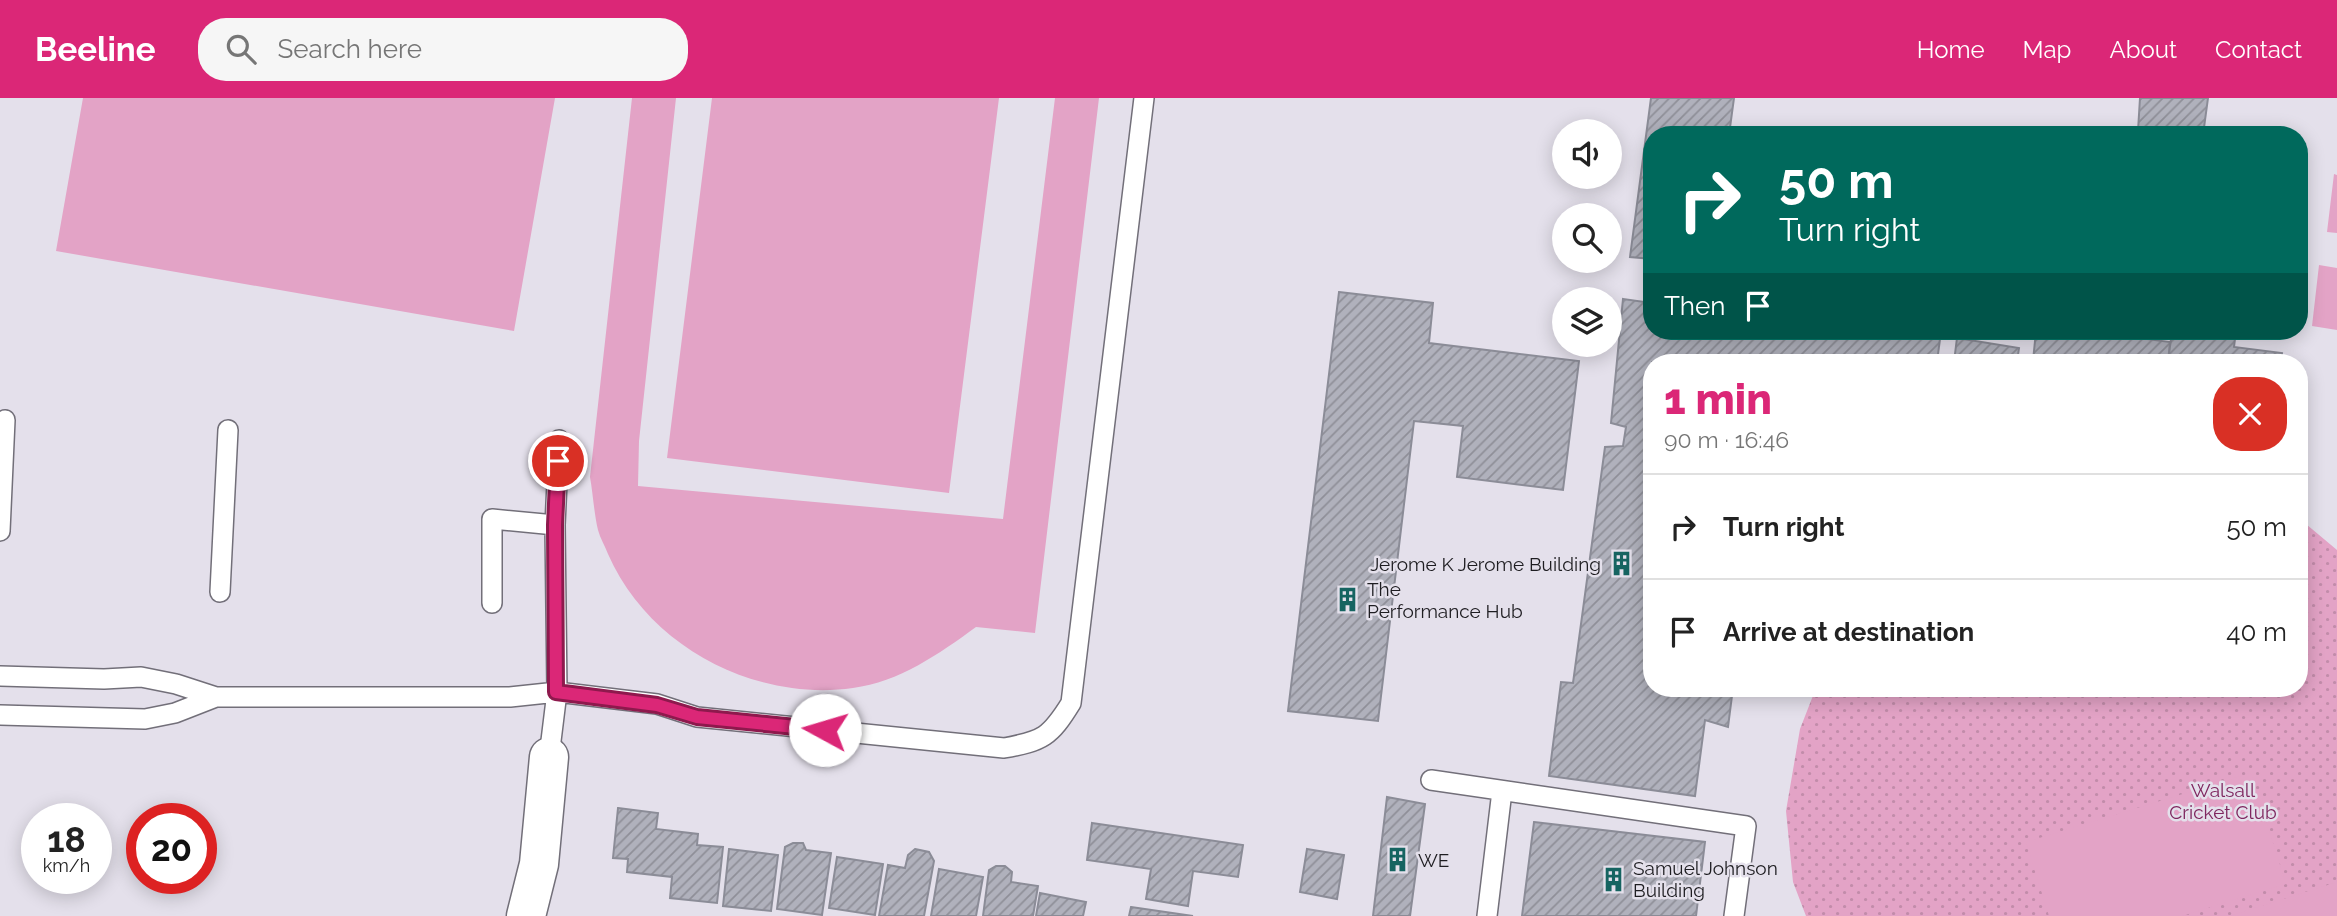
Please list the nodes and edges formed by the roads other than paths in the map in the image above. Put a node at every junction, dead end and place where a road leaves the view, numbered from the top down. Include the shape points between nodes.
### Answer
1 (1144, 98) edge
2 (5, 420) dead end
3 (228, 430) dead end
4 (559, 440) dead end
5 (555, 525) junction
6 (0, 531) edge
7 (220, 592) dead end
8 (492, 603) dead end
9 (0, 676) edge
10 (556, 692) junction
11 (216, 697) junction
12 (0, 715) edge
13 (549, 757) joint
14 (1432, 780) dead end
15 (1502, 791) junction
16 (526, 916) edge
17 (1487, 916) edge
18 (1734, 916) edge

1 - 10 lane via 1071,703 1054,730 1033,742 1004,748 697,717 657,705
2 - 6 lane
3 - 7 lane
4 - 5 lane
5 - 8 lane via 492,519
5 - 10 lane
9 - 11 lane via 141,677
10 - 11 lane via 510,697
10 - 13 lane
11 - 12 lane via 145,719
13 - 16 street via 539,864
14 - 15 lane
15 - 17 lane
15 - 18 lane via 1746,827

